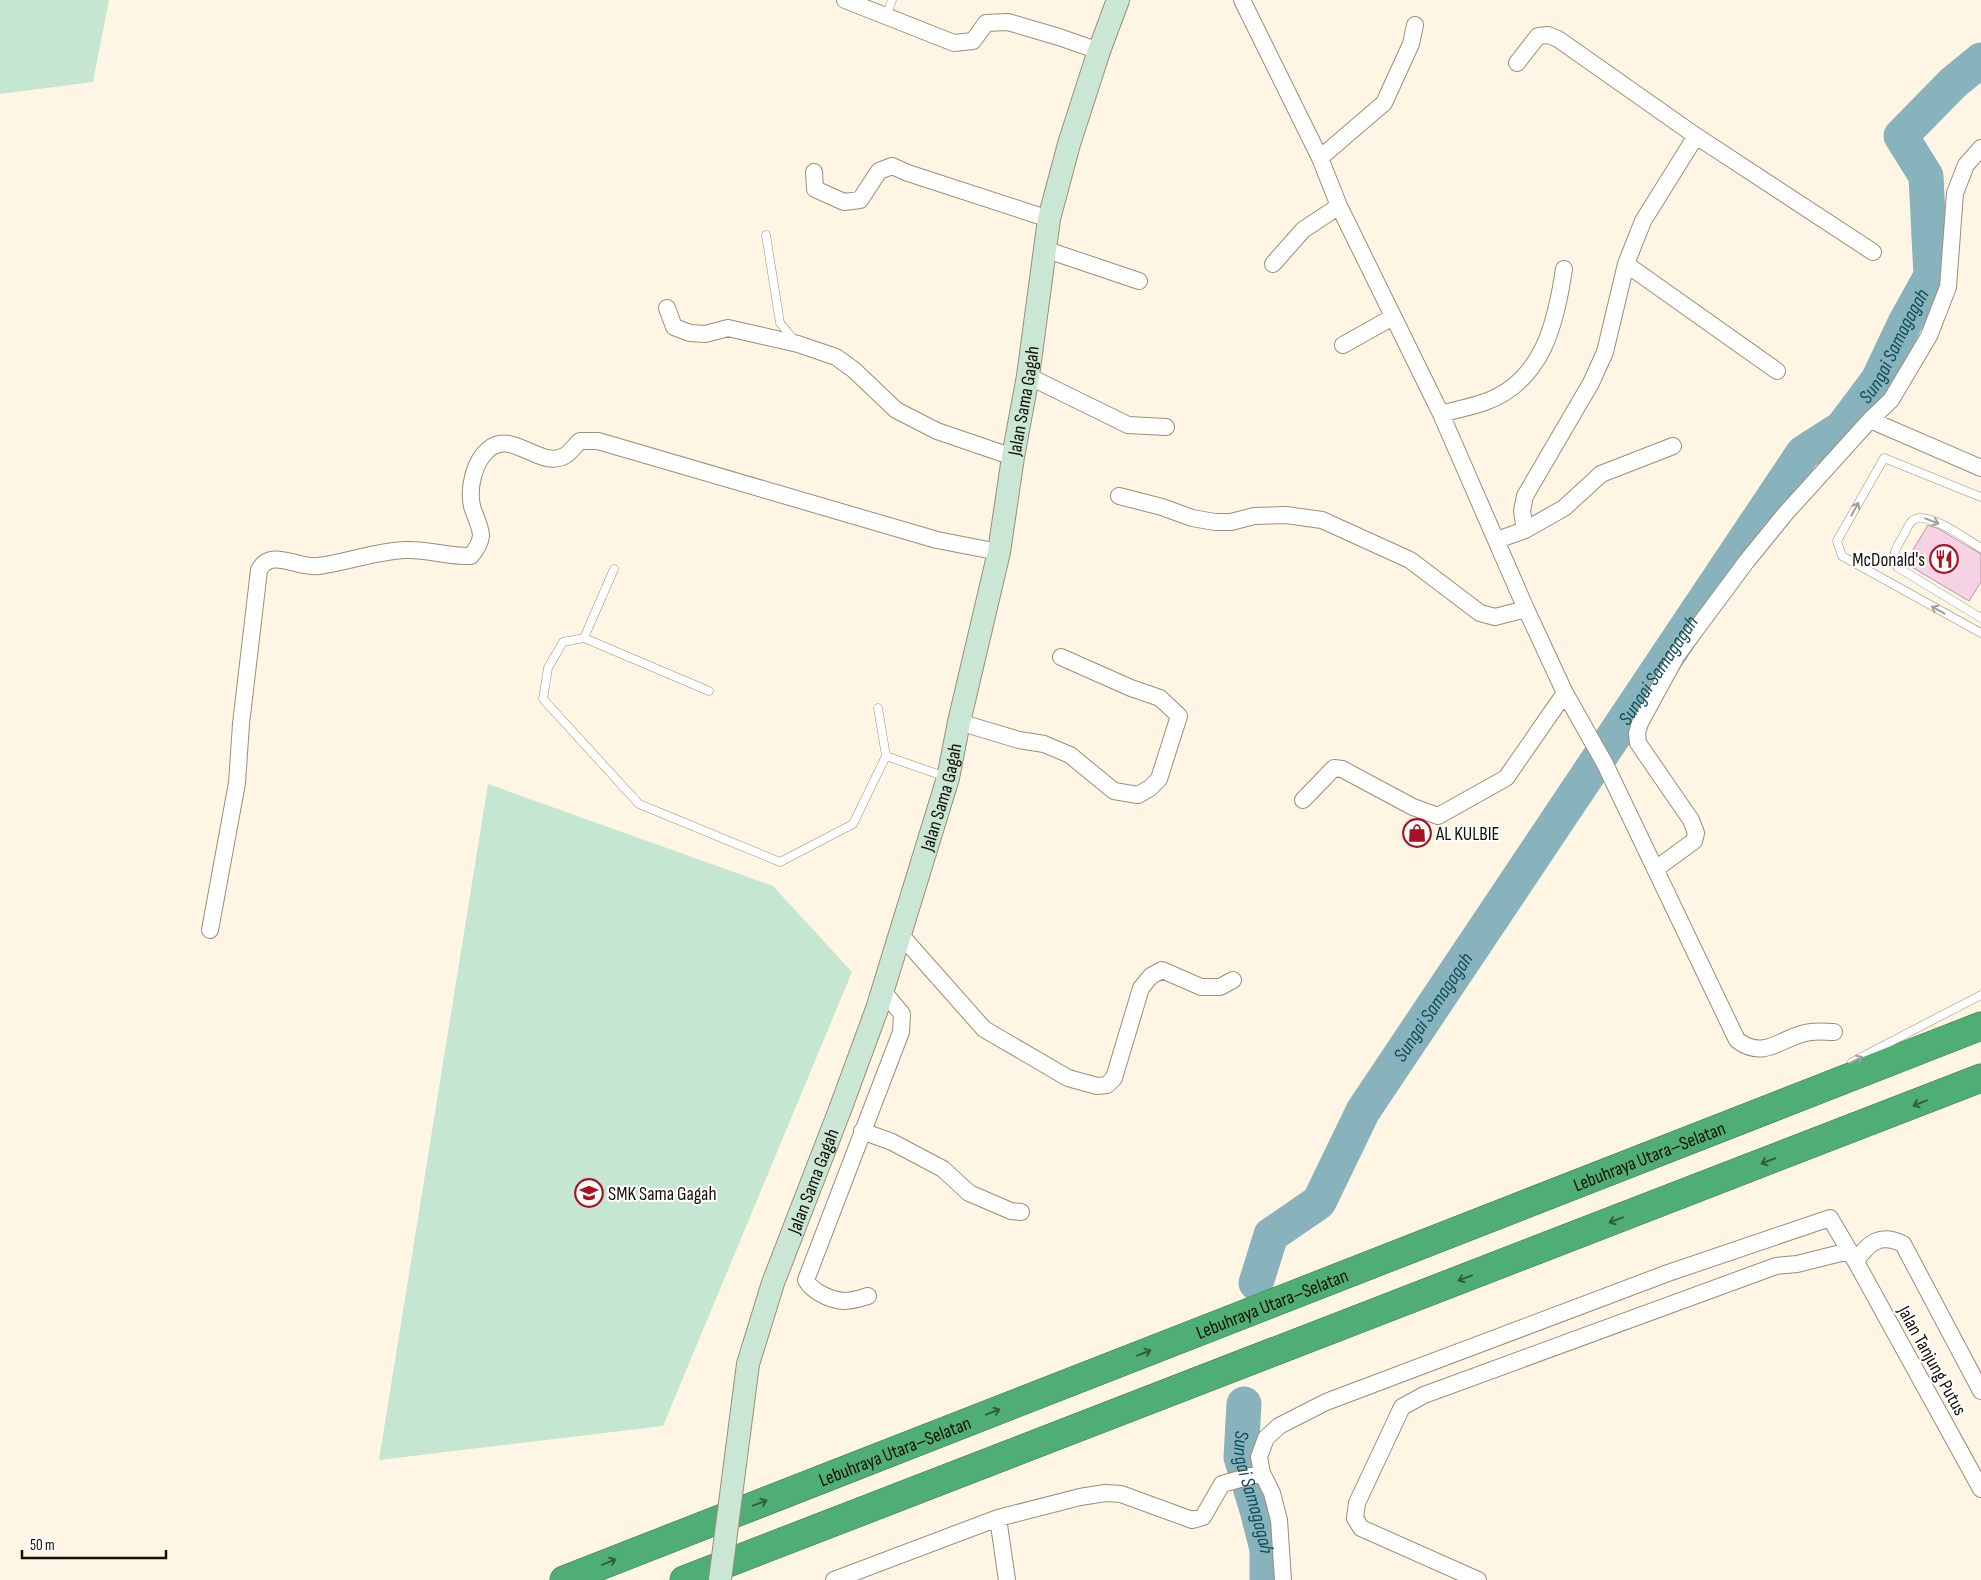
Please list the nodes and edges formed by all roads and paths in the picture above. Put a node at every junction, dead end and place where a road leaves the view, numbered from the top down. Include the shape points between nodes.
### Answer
1 (845, 0) edge
2 (892, 0) edge
3 (1118, 0) edge
4 (1242, 0) edge
5 (886, 16) junction
6 (1415, 25) dead end
7 (1099, 51) junction
8 (1517, 63) dead end
9 (1696, 136) junction
10 (1981, 148) edge
11 (1320, 158) junction
12 (814, 172) dead end
13 (1339, 206) junction
14 (1049, 219) junction
15 (766, 235) dead end
16 (1044, 249) junction
17 (1873, 252) dead end
18 (1273, 264) dead end
19 (1626, 264) junction
20 (1564, 268) dead end
21 (1139, 281) dead end
22 (667, 308) dead end
23 (1392, 317) junction
24 (798, 344) junction
25 (1342, 345) dead end
26 (1777, 371) dead end
27 (1028, 376) junction
28 (1441, 414) junction
29 (1870, 420) junction
30 (1166, 427) dead end
31 (1674, 446) dead end
32 (1013, 457) junction
33 (1981, 468) edge
34 (1119, 496) dead end
35 (1981, 497) edge
36 (1525, 530) junction
37 (1497, 540) junction
38 (1981, 548) edge
39 (999, 552) junction
40 (614, 569) dead end
41 (1526, 609) junction
42 (1981, 618) edge
43 (1981, 633) edge
44 (584, 638) junction
45 (1062, 657) dead end
46 (709, 691) dead end
47 (1565, 693) junction
48 (878, 708) dead end
49 (958, 722) junction
50 (886, 756) junction
51 (948, 778) junction
52 (1303, 800) dead end
53 (1657, 868) junction
54 (210, 930) dead end
55 (900, 933) junction
56 (1233, 980) dead end
57 (883, 991) junction
58 (1981, 995) edge
59 (1981, 1026) edge
60 (1834, 1032) dead end
61 (1844, 1067) dead end
62 (1981, 1078) edge
63 (1981, 1082) edge
64 (1813, 1084) dead end
65 (1947, 1092) junction
66 (1784, 1103) junction
67 (862, 1131) junction
68 (1021, 1212) dead end
69 (1853, 1256) junction
70 (868, 1296) dead end
71 (1981, 1391) edge
72 (1259, 1474) junction
73 (1981, 1489) edge
74 (998, 1518) junction
75 (564, 1580) edge
76 (684, 1580) edge
77 (720, 1580) edge
78 (834, 1580) edge
79 (1007, 1580) edge
80 (1283, 1580) edge
81 (1478, 1580) edge

1 - 5 street
2 - 5 lane
3 - 7 street, Jalan Sama Gagah
4 - 11 street
5 - 7 street via 954,43 973,42 986,23 1008,22
6 - 11 street via 1411,44 1384,103
7 - 14 street, Jalan Sama Gagah
8 - 9 street via 1538,36 1548,34
9 - 17 street
9 - 19 street via 1643,221
10 - 29 street via 1966,165 1955,194 1948,287 1929,336 1891,400
11 - 13 street
12 - 14 street via 814,189 844,202 860,200 879,171 892,166
13 - 18 street via 1303,230
13 - 23 street
14 - 16 street, Jalan Sama Gagah
15 - 24 lane via 780,322
16 - 21 street
16 - 27 street, Jalan Sama Gagah
19 - 26 street
19 - 36 street via 1605,352 1591,383 1525,496 1522,511
20 - 28 street via 1559,307 1549,336 1517,384 1486,402
22 - 24 street via 674,327 690,333 705,334 728,328
23 - 25 street
23 - 28 street
24 - 32 street via 836,358 854,370 896,410 937,431
27 - 30 street via 1128,425
27 - 32 street, Jalan Sama Gagah
28 - 37 street
29 - 33 street
29 - 53 street via 1746,562 1677,655 1640,723 1636,733 1638,743 1691,820 1696,834 1694,841
31 - 36 street via 1601,474 1564,508
32 - 39 street, Jalan Sama Gagah
34 - 41 street via 1214,522 1286,515 1322,520 1410,560 1480,613 1495,617
43 -> 35 lane via 1842,556 1838,541 1884,458
36 - 37 street
37 - 41 street
42 -> 38 lane via 1897,567 1893,558 1912,520 1920,517 1931,518
39 - 49 street, Jalan Sama Gagah
39 - 54 street via 918,535 598,440 580,441 566,455 558,458 545,458 513,444 500,444 489,449 472,478 471,504 481,534 477,549 471,556 408,550 373,553 317,567 272,558 259,570 243,705 238,784
40 - 44 lane
41 - 47 street
44 - 46 lane
44 - 50 lane via 563,642 548,668 543,699 640,804 780,862 853,824
45 - 49 street via 1160,698 1179,716 1159,779 1150,788 1138,795 1114,791 1070,755 1044,744
47 - 52 street via 1506,778 1438,816 1334,768
47 - 53 street via 1606,764
48 - 50 lane
49 - 51 street, Jalan Sama Gagah
50 - 51 lane
51 - 55 street, Jalan Sama Gagah
53 - 60 street via 1737,1040 1748,1048 1763,1049 1810,1032
55 - 56 street via 984,1029 1068,1078 1097,1086 1114,1078 1142,988 1151,976 1162,970 1201,986 1220,987
55 - 57 street, Jalan Sama Gagah
57 - 67 street via 902,1014 901,1032
57 - 77 street, Jalan Sama Gagah, bridge via 773,1283 748,1364
61 -> 58 lane
59 - 66 highway, Lebuhraya Utara–Selatan
62 - 65 highway
63 - 65 highway
64 - 66 lane
65 -> 76 highway
75 -> 66 highway, Lebuhraya Utara–Selatan
67 - 68 street via 892,1142 942,1168 969,1194 1010,1211
67 - 70 street via 806,1280 810,1287 838,1300
69 - 71 street via 1876,1240 1892,1239 1903,1244
69 - 72 street, Jalan Tanjung Putus via 1830,1218 1668,1272 1326,1402 1280,1426 1266,1438 1259,1457
69 - 73 street, Jalan Tanjung Putus
69 - 81 street via 1776,1266 1433,1392 1402,1407 1357,1502 1355,1518 1361,1528
72 - 74 street via 1222,1484 1203,1517 1192,1520 1122,1494 1105,1493 1055,1502
72 - 80 street via 1272,1493 1279,1520
74 - 78 street
74 - 79 street

